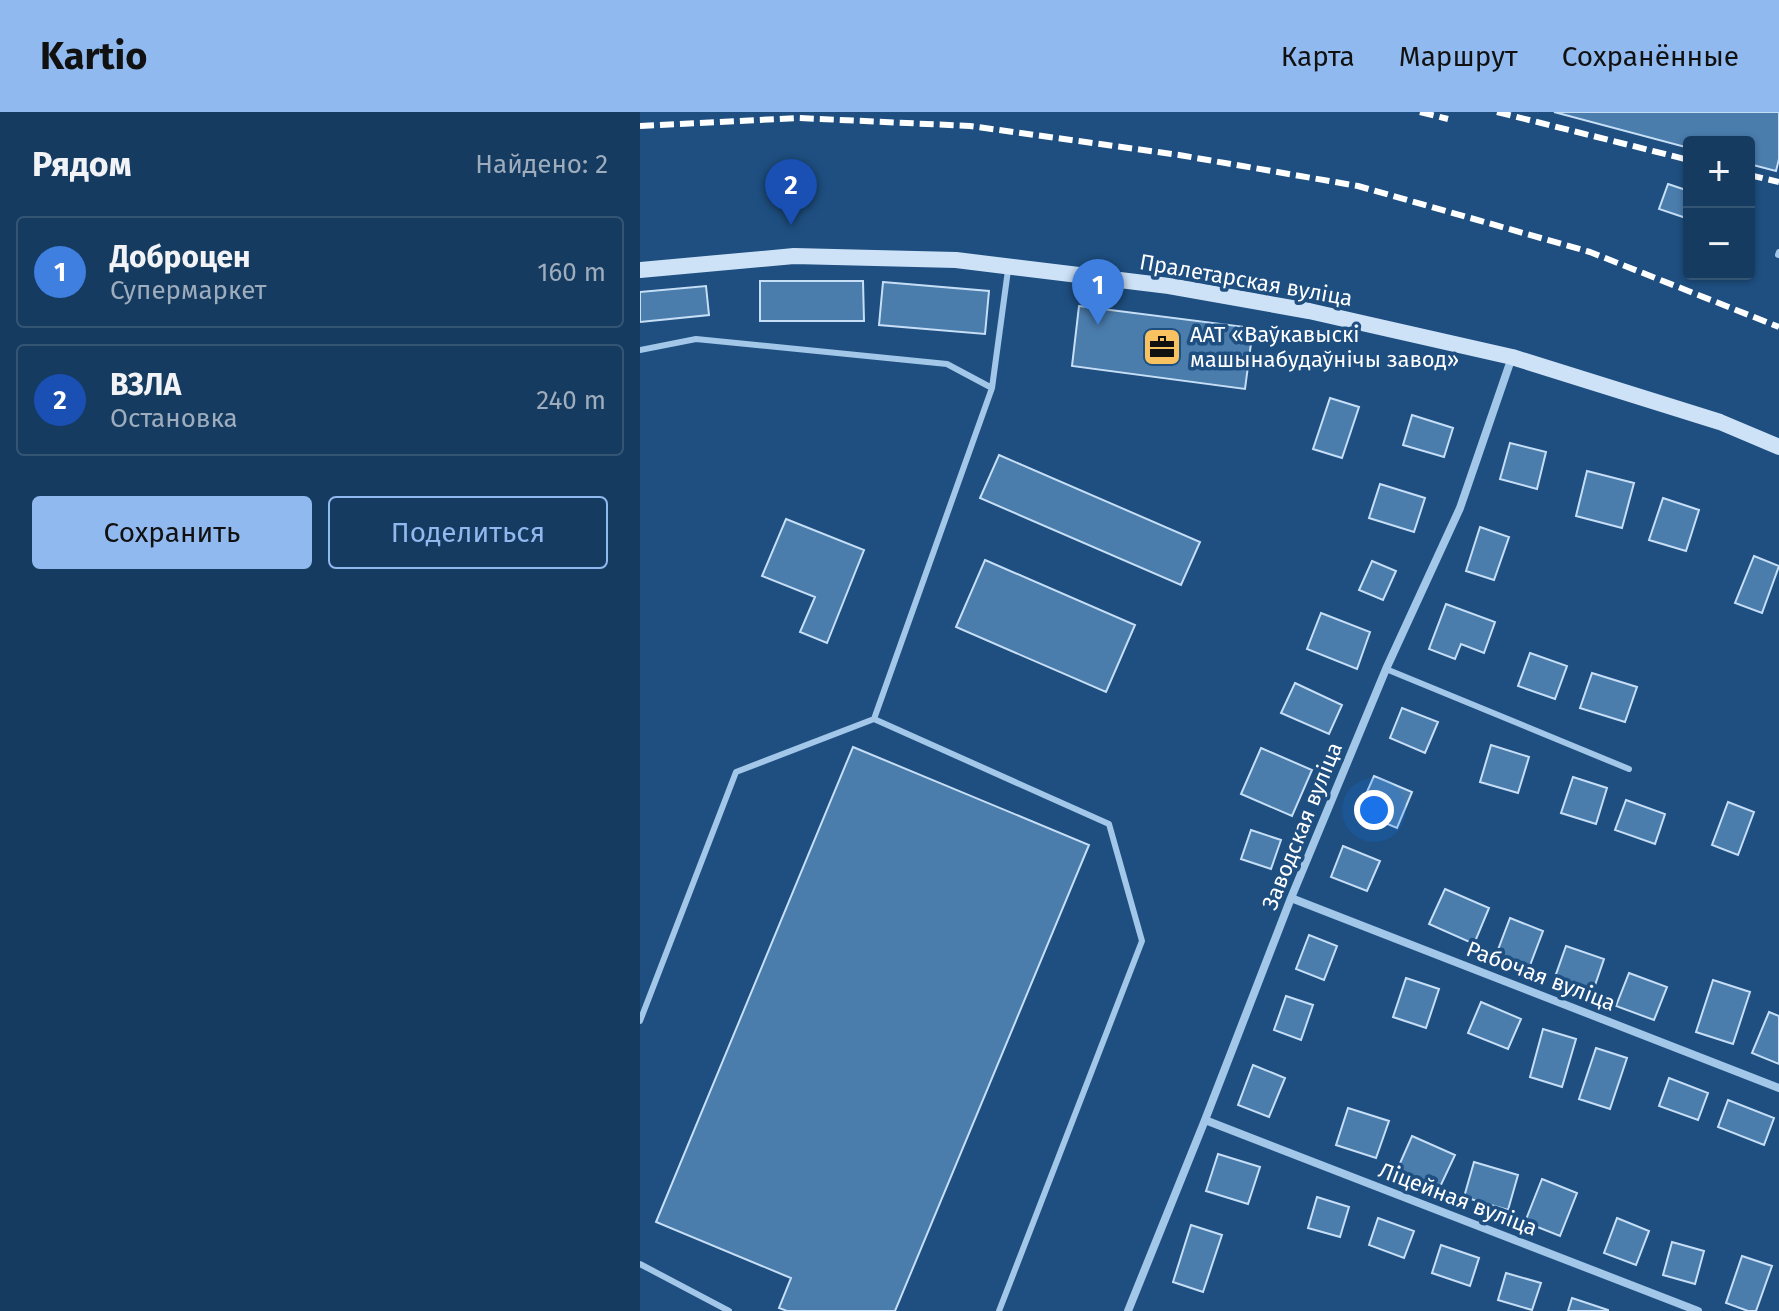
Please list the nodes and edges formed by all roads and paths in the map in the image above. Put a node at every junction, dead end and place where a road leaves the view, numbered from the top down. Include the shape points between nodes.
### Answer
1 (1008, 266) junction
2 (640, 270) edge
3 (640, 350) edge
4 (1512, 357) junction
5 (992, 388) junction
6 (1779, 447) edge
7 (1386, 669) junction
8 (874, 719) junction
9 (1629, 769) dead end
10 (1291, 898) junction
11 (640, 1021) edge
12 (1779, 1088) edge
13 (1205, 1120) junction
14 (640, 1264) edge
15 (729, 1311) edge
16 (999, 1311) edge
17 (1128, 1311) edge
18 (1698, 1311) edge

1 - 2 street, Пралетарская вуліца via 794,256
1 - 4 street, Пралетарская вуліца via 1169,286 1309,311
1 - 5 lane
3 - 5 lane via 696,339 947,364
4 - 6 street, Пралетарская вуліца via 1720,422
4 - 7 street, Заводская вуліца via 1460,508
5 - 8 lane
7 - 9 lane
7 - 10 street, Заводская вуліца
8 - 11 lane via 736,772
8 - 16 lane via 1109,824 1142,941
10 - 12 street, Рабочая вуліца
10 - 13 street, Заводская вуліца
13 - 17 street, Заводская вуліца
13 - 18 street, Ліцейная вуліца
14 - 15 lane

